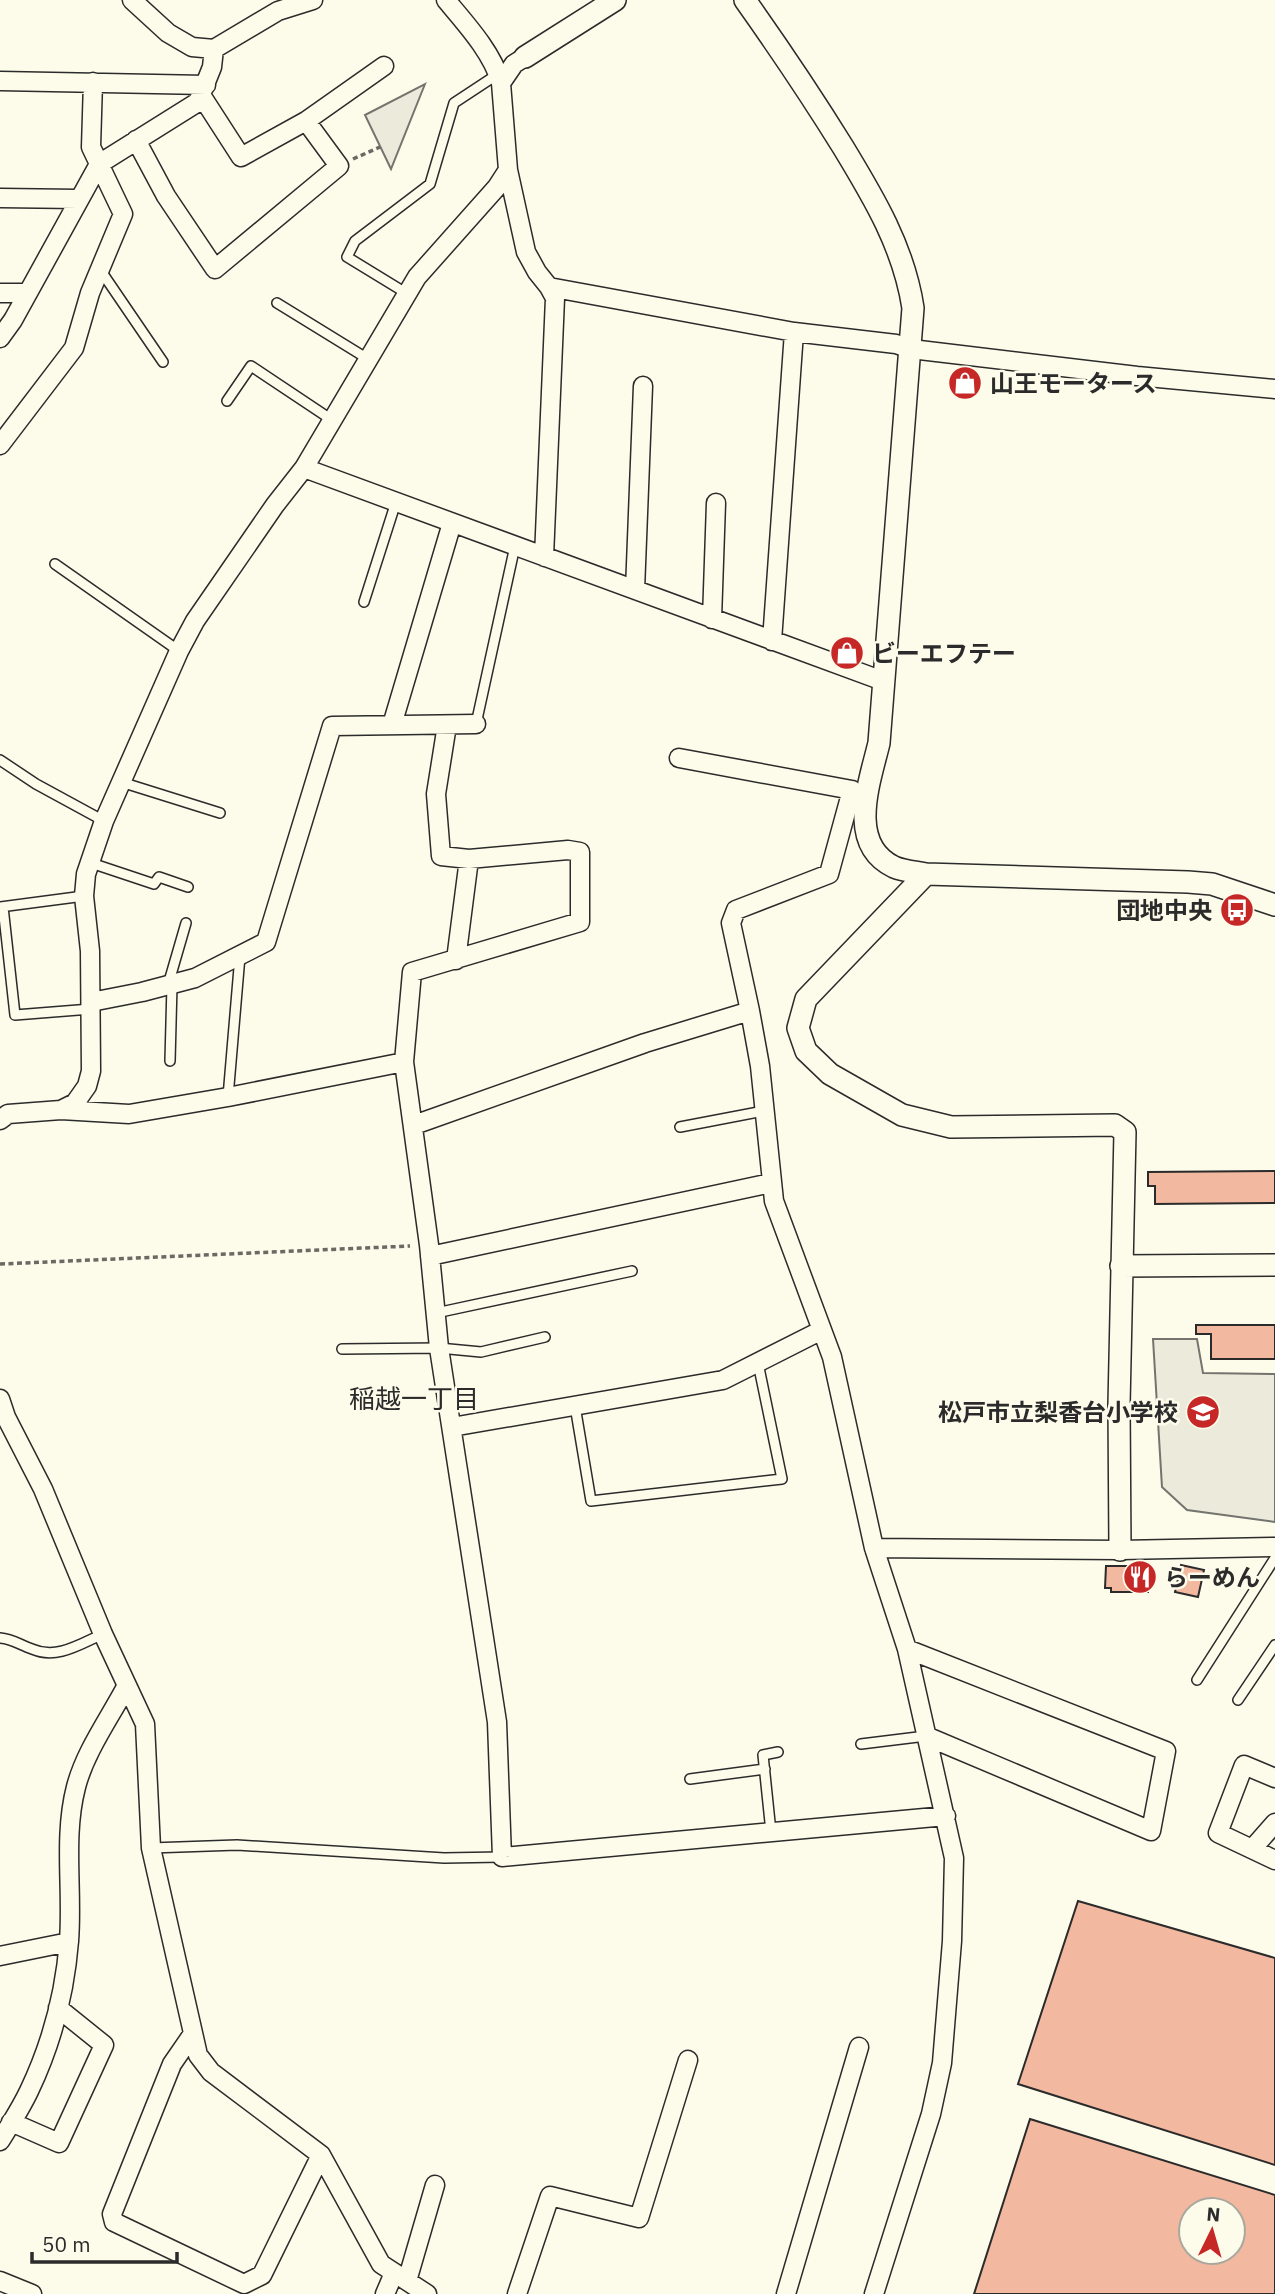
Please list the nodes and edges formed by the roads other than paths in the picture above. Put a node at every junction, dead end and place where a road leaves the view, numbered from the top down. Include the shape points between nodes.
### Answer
1 (132, 0) edge
2 (313, 0) edge
3 (446, 0) edge
4 (615, 0) edge
5 (745, 0) edge
6 (278, 5) edge
7 (214, 49) junction
8 (524, 57) joint
9 (384, 66) dead end
10 (499, 78) junction
11 (0, 81) edge
12 (93, 82) junction
13 (204, 90) junction
14 (306, 121) junction
15 (136, 140) junction
16 (99, 164) junction
17 (508, 170) junction
18 (0, 198) edge
19 (78, 199) junction
20 (101, 270) junction
21 (549, 288) junction
22 (0, 293) edge
23 (28, 293) junction
24 (406, 293) junction
25 (277, 303) dead end
26 (794, 332) junction
27 (0, 338) edge
28 (911, 349) junction
29 (368, 359) junction
30 (163, 362) dead end
31 (643, 386) dead end
32 (1275, 389) edge
33 (227, 401) dead end
34 (332, 420) junction
35 (0, 444) edge
36 (304, 468) junction
37 (396, 502) junction
38 (716, 503) dead end
39 (452, 523) junction
40 (515, 546) junction
41 (544, 557) junction
42 (55, 564) dead end
43 (635, 590) junction
44 (364, 602) dead end
45 (712, 619) junction
46 (772, 641) junction
47 (179, 651) junction
48 (883, 681) junction
49 (447, 724) junction
50 (476, 724) joint
51 (392, 725) junction
52 (679, 758) dead end
53 (0, 760) edge
54 (121, 782) junction
55 (860, 791) junction
56 (220, 813) dead end
57 (104, 821) junction
58 (469, 859) junction
59 (91, 863) junction
60 (926, 874) junction
61 (188, 887) dead end
62 (84, 896) junction
63 (1275, 905) edge
64 (2, 907) edge
65 (186, 923) dead end
66 (240, 956) junction
67 (456, 960) junction
68 (170, 985) junction
69 (91, 1006) junction
70 (750, 1012) junction
71 (170, 1061) dead end
72 (404, 1062) junction
73 (228, 1097) junction
74 (61, 1110) junction
75 (764, 1111) junction
76 (0, 1119) edge
77 (414, 1125) junction
78 (680, 1127) dead end
79 (771, 1183) junction
80 (430, 1250) junction
81 (1275, 1265) edge
82 (1121, 1266) junction
83 (632, 1271) dead end
84 (436, 1312) junction
85 (822, 1330) junction
86 (545, 1337) dead end
87 (439, 1348) junction
88 (342, 1349) dead end
89 (758, 1363) junction
90 (0, 1399) edge
91 (575, 1406) junction
92 (3, 1416) edge
93 (452, 1427) junction
94 (1275, 1547) edge
95 (874, 1548) junction
96 (1120, 1550) junction
97 (1275, 1558) edge
98 (103, 1634) junction
99 (0, 1638) edge
100 (1275, 1645) edge
101 (907, 1649) junction
102 (1196, 1680) dead end
103 (126, 1687) junction
104 (1238, 1700) dead end
105 (926, 1736) junction
106 (861, 1744) dead end
107 (778, 1752) dead end
108 (765, 1769) junction
109 (1275, 1778) edge
110 (690, 1779) dead end
111 (946, 1816) junction
112 (1275, 1823) edge
113 (771, 1832) junction
114 (151, 1848) junction
115 (1253, 1848) junction
116 (502, 1857) junction
117 (1275, 1860) edge
118 (69, 1942) junction
119 (0, 1956) edge
120 (58, 2008) junction
121 (192, 2035) junction
122 (859, 2047) dead end
123 (688, 2060) dead end
124 (11, 2122) junction
125 (0, 2141) edge
126 (321, 2155) junction
127 (435, 2185) dead end
128 (401, 2277) junction
129 (0, 2281) edge
130 (32, 2294) edge
131 (385, 2294) edge
132 (426, 2294) edge
133 (517, 2294) edge
134 (786, 2294) edge
135 (874, 2294) edge

1 - 7 street via 168,33 192,47
2 - 6 street
3 - 10 street via 461,13
4 - 8 street
5 - 28 street via 811,94 885,220 909,282
6 - 7 street
7 - 13 street
8 - 10 street
9 - 14 street
10 - 17 street
10 - 24 lane via 454,103 430,184 355,241 347,257
11 - 12 street
12 - 13 street
12 - 16 street via 91,147
13 - 14 street via 241,157
13 - 15 street via 198,102
14 - 15 street via 339,166 215,268 166,196
15 - 16 street
16 - 19 street
16 - 20 street via 123,214
17 - 21 street via 526,252
17 - 24 street
18 - 19 street
19 - 23 street
20 - 30 lane
20 - 35 street via 74,348
21 - 26 street
21 - 41 street via 555,298
22 - 23 street
23 - 27 street
24 - 29 street
25 - 29 lane
26 - 28 street
26 - 46 street
28 - 32 street
28 - 48 street
29 - 34 street
31 - 43 street
33 - 34 lane via 251,366
34 - 36 street
36 - 37 street
36 - 47 street via 195,621
37 - 39 street
37 - 44 lane
38 - 45 street
39 - 40 street
39 - 51 street
40 - 41 street
40 - 50 lane
41 - 43 street
42 - 47 lane
43 - 45 street
45 - 46 street
46 - 48 street
47 - 54 street
48 - 55 street via 878,743
49 - 50 street
49 - 51 street
49 - 58 street via 436,794 442,856
51 - 66 street via 332,726 266,942
52 - 55 street
53 - 57 lane
54 - 56 lane
54 - 57 street
55 - 60 street via 864,826 874,850 893,867
55 - 70 street via 829,874 736,910 731,923
57 - 59 street
58 - 67 street
58 - 67 street via 580,852 580,922
59 - 61 lane via 154,884 159,877
59 - 62 street
60 - 63 street via 1212,884
60 - 82 street via 806,999 798,1028 806,1051 830,1074 902,1115 951,1127 1115,1125 1125,1132
62 - 64 lane
62 - 69 street
64 - 69 lane via 15,1015
65 - 68 lane
66 - 68 street
66 - 73 lane
67 - 72 street via 412,972
68 - 69 street
68 - 71 lane
69 - 74 street via 87,1086 75,1103
70 - 75 street
70 - 77 street via 645,1043
72 - 73 street
72 - 77 street
73 - 74 street via 129,1114
74 - 76 street via 8,1114
75 - 78 lane
75 - 79 street
77 - 80 street
79 - 80 street
79 - 85 street
80 - 84 street
81 - 82 street
82 - 96 street
83 - 84 lane
84 - 87 street
85 - 89 street
85 - 95 street
86 - 87 lane via 481,1352
87 - 88 lane
87 - 93 street
89 - 91 street via 723,1380
89 - 91 lane via 782,1479 591,1502
90 - 92 street
91 - 93 street
92 - 98 street via 43,1489
93 - 116 street via 497,1722
94 - 96 street
95 - 96 street
95 - 101 street
97 - 102 lane
98 - 99 lane via 59,1653
98 - 103 street
100 - 104 lane
101 - 105 street
101 - 105 street via 1166,1751 1152,1832
103 - 114 street via 145,1724
103 - 118 street via 75,1789 68,1853
105 - 106 lane
105 - 111 street
107 - 108 lane via 763,1755
108 - 110 lane
108 - 113 lane
109 - 115 street via 1244,1765 1218,1833
111 - 113 street
111 - 135 street via 954,1881 942,2063 931,2114
112 - 115 street
113 - 116 street
114 - 116 lane via 237,1844 444,1858
114 - 121 street
115 - 117 street
118 - 119 street
118 - 120 street
120 - 124 street via 29,2092
120 - 124 street via 104,2045 59,2143
121 - 126 street via 198,2055 211,2072
121 - 126 street via 172,2064 112,2214 114,2222 244,2284 262,2275
122 - 134 street
123 - 133 street via 639,2217 550,2196
124 - 125 street
126 - 128 street via 381,2264
127 - 128 street
128 - 131 street
128 - 132 street
129 - 130 street

